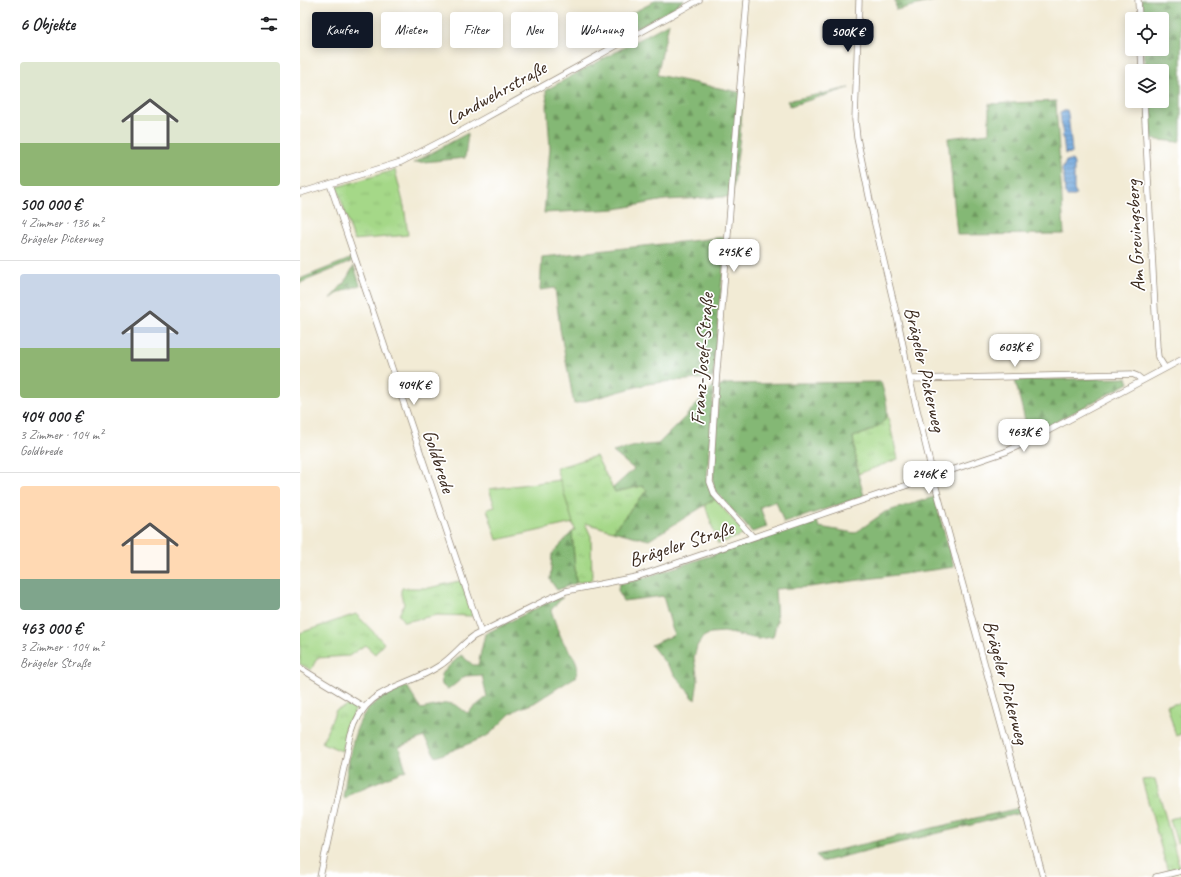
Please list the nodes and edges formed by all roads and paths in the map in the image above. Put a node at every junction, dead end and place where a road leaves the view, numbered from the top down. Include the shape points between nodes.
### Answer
1 (699, 0) edge
2 (747, 0) edge
3 (859, 0) edge
4 (1138, 0) edge
5 (1139, 12) edge
6 (1144, 108) edge
7 (330, 184) junction
8 (300, 193) edge
9 (1181, 360) edge
10 (1164, 368) junction
11 (910, 379) junction
12 (1142, 380) junction
13 (933, 476) junction
14 (753, 537) junction
15 (481, 633) junction
16 (300, 668) edge
17 (364, 706) junction
18 (1181, 871) edge
19 (320, 877) edge
20 (1043, 877) edge
21 (1156, 877) edge

1 - 7 street, Landwehrstraße via 424,151 401,162
2 - 14 street, Franz-Josef-Straße via 710,482 715,495
3 - 11 street, Brägeler Pickerweg via 855,106 857,132
4 - 5 street
6 - 10 street, Am Grevingsberg via 1157,348 1158,357
7 - 8 street, Landwehrstraße
7 - 15 street, Goldbrede
9 - 10 street, Brägeler Straße
10 - 12 street, Brägeler Straße
11 - 12 street via 1132,374
11 - 13 street, Brägeler Pickerweg
12 - 13 street, Brägeler Straße via 1018,446
13 - 14 street, Brägeler Straße
13 - 20 street, Brägeler Pickerweg
14 - 15 street, Brägeler Straße via 636,577 566,591
15 - 17 street, Brägeler Straße via 468,640 440,666 382,692
16 - 17 street
17 - 19 street, Brägeler Straße via 356,718 351,735
18 - 21 street

